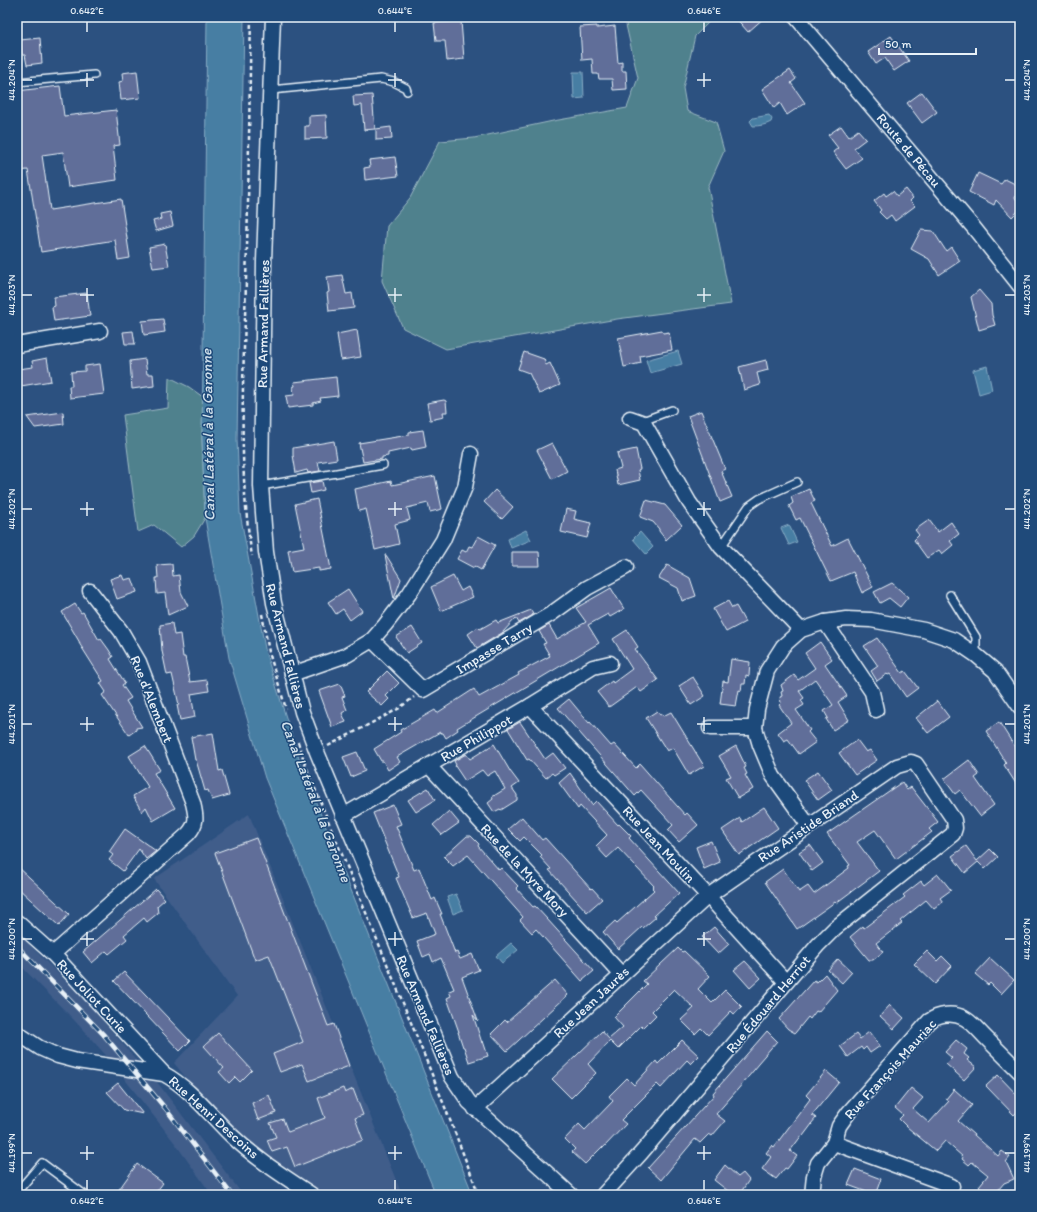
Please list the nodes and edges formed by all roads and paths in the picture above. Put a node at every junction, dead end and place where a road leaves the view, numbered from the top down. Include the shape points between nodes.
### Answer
1 (251, 17) edge
2 (273, 17) edge
3 (796, 17) edge
4 (94, 75) dead end
5 (17, 82) edge
6 (271, 90) junction
7 (407, 91) dead end
8 (1020, 286) edge
9 (100, 332) dead end
10 (17, 345) edge
11 (672, 410) dead end
12 (630, 418) dead end
13 (644, 423) junction
14 (470, 454) dead end
15 (383, 465) dead end
16 (797, 482) dead end
17 (261, 486) junction
18 (721, 547) junction
19 (252, 556) dead end
20 (626, 567) dead end
21 (90, 591) dead end
22 (950, 594) dead end
23 (261, 608) dead end
24 (825, 622) junction
25 (801, 630) junction
26 (372, 640) junction
27 (976, 655) junction
28 (610, 663) dead end
29 (292, 674) junction
30 (423, 690) junction
31 (530, 706) junction
32 (1020, 707) edge
33 (876, 710) dead end
34 (288, 713) dead end
35 (710, 728) dead end
36 (755, 728) junction
37 (298, 742) dead end
38 (317, 752) junction
39 (429, 766) junction
40 (343, 816) junction
41 (809, 826) junction
42 (953, 834) joint
43 (708, 896) junction
44 (17, 922) edge
45 (53, 954) junction
46 (621, 974) junction
47 (786, 982) junction
48 (17, 1033) edge
49 (1020, 1072) edge
50 (164, 1074) junction
51 (475, 1109) junction
52 (834, 1143) junction
53 (952, 1186) dead end
54 (1020, 1191) edge
55 (17, 1192) edge
56 (85, 1195) edge
57 (312, 1195) edge
58 (479, 1195) edge
59 (571, 1195) edge
60 (603, 1195) edge
61 (812, 1195) edge
62 (1017, 1195) edge

1 - 19 path via 242,400 243,480
2 - 6 street, Rue Armand Fallières
3 - 8 street, Route de Pécau
4 - 5 lane
6 - 7 lane via 381,79 394,82
6 - 17 street, Rue Armand Fallières via 264,261
9 - 10 street
11 - 13 lane
12 - 13 street
13 - 18 street via 689,502
14 - 26 street via 464,487 443,540 409,594
15 - 17 lane
16 - 18 lane via 759,498 749,506
17 - 29 street, Rue Armand Fallières via 270,582
18 - 25 street
20 - 30 street, Impasse Tarry via 587,588 551,614
21 - 45 street, Rue d'Alembert via 122,631 139,662 196,815 194,826 188,834
22 - 27 lane via 976,637
23 - 34 path via 269,652
24 - 25 street
24 - 27 street via 846,619 871,620 924,630 954,640
24 - 33 street via 872,692
25 - 36 street via 784,646 767,671
26 - 29 street via 347,655
26 - 30 street
27 - 32 street via 995,671
28 - 31 street, Rue Philippot via 593,667
29 - 38 street, Rue Armand Fallières via 302,712
30 - 38 path via 398,708
31 - 39 street, Rue Philippot
31 - 43 street, Rue Jean Moulin
35 - 36 street
36 - 41 street via 772,776
37 - 58 path
38 - 40 street, Rue Armand Fallières
39 - 40 street, Rue Philippot
39 - 46 street, Rue de la Myre Mory
40 - 51 street, Rue Armand Fallières via 445,1063 460,1090
41 - 42 street, Rue Aristide Briand via 897,766 911,762 916,764 954,820
41 - 43 street, Rue Aristide Briand
42 - 47 street, Rue Édouard Herriot via 835,928
43 - 46 street, Rue Jean Jaurès
43 - 47 street, Rue Jean Moulin
44 - 45 street, Rue Joliot Curie
45 - 50 street, Rue Joliot Curie
46 - 51 street, Rue Jean Jaurès
47 - 60 street, Rue Édouard Herriot
48 - 50 street, Rue Henri Descoins via 58,1056
49 - 52 street, Rue François Mauriac via 964,1018 952,1015 934,1017 849,1112 839,1126
50 - 57 street, Rue Henri Descoins via 184,1088 234,1137
51 - 59 street, Rue Armand Fallières
52 - 53 street
52 - 61 street, Rue François Mauriac via 818,1163
54 - 62 path
55 - 56 lane via 42,1163

